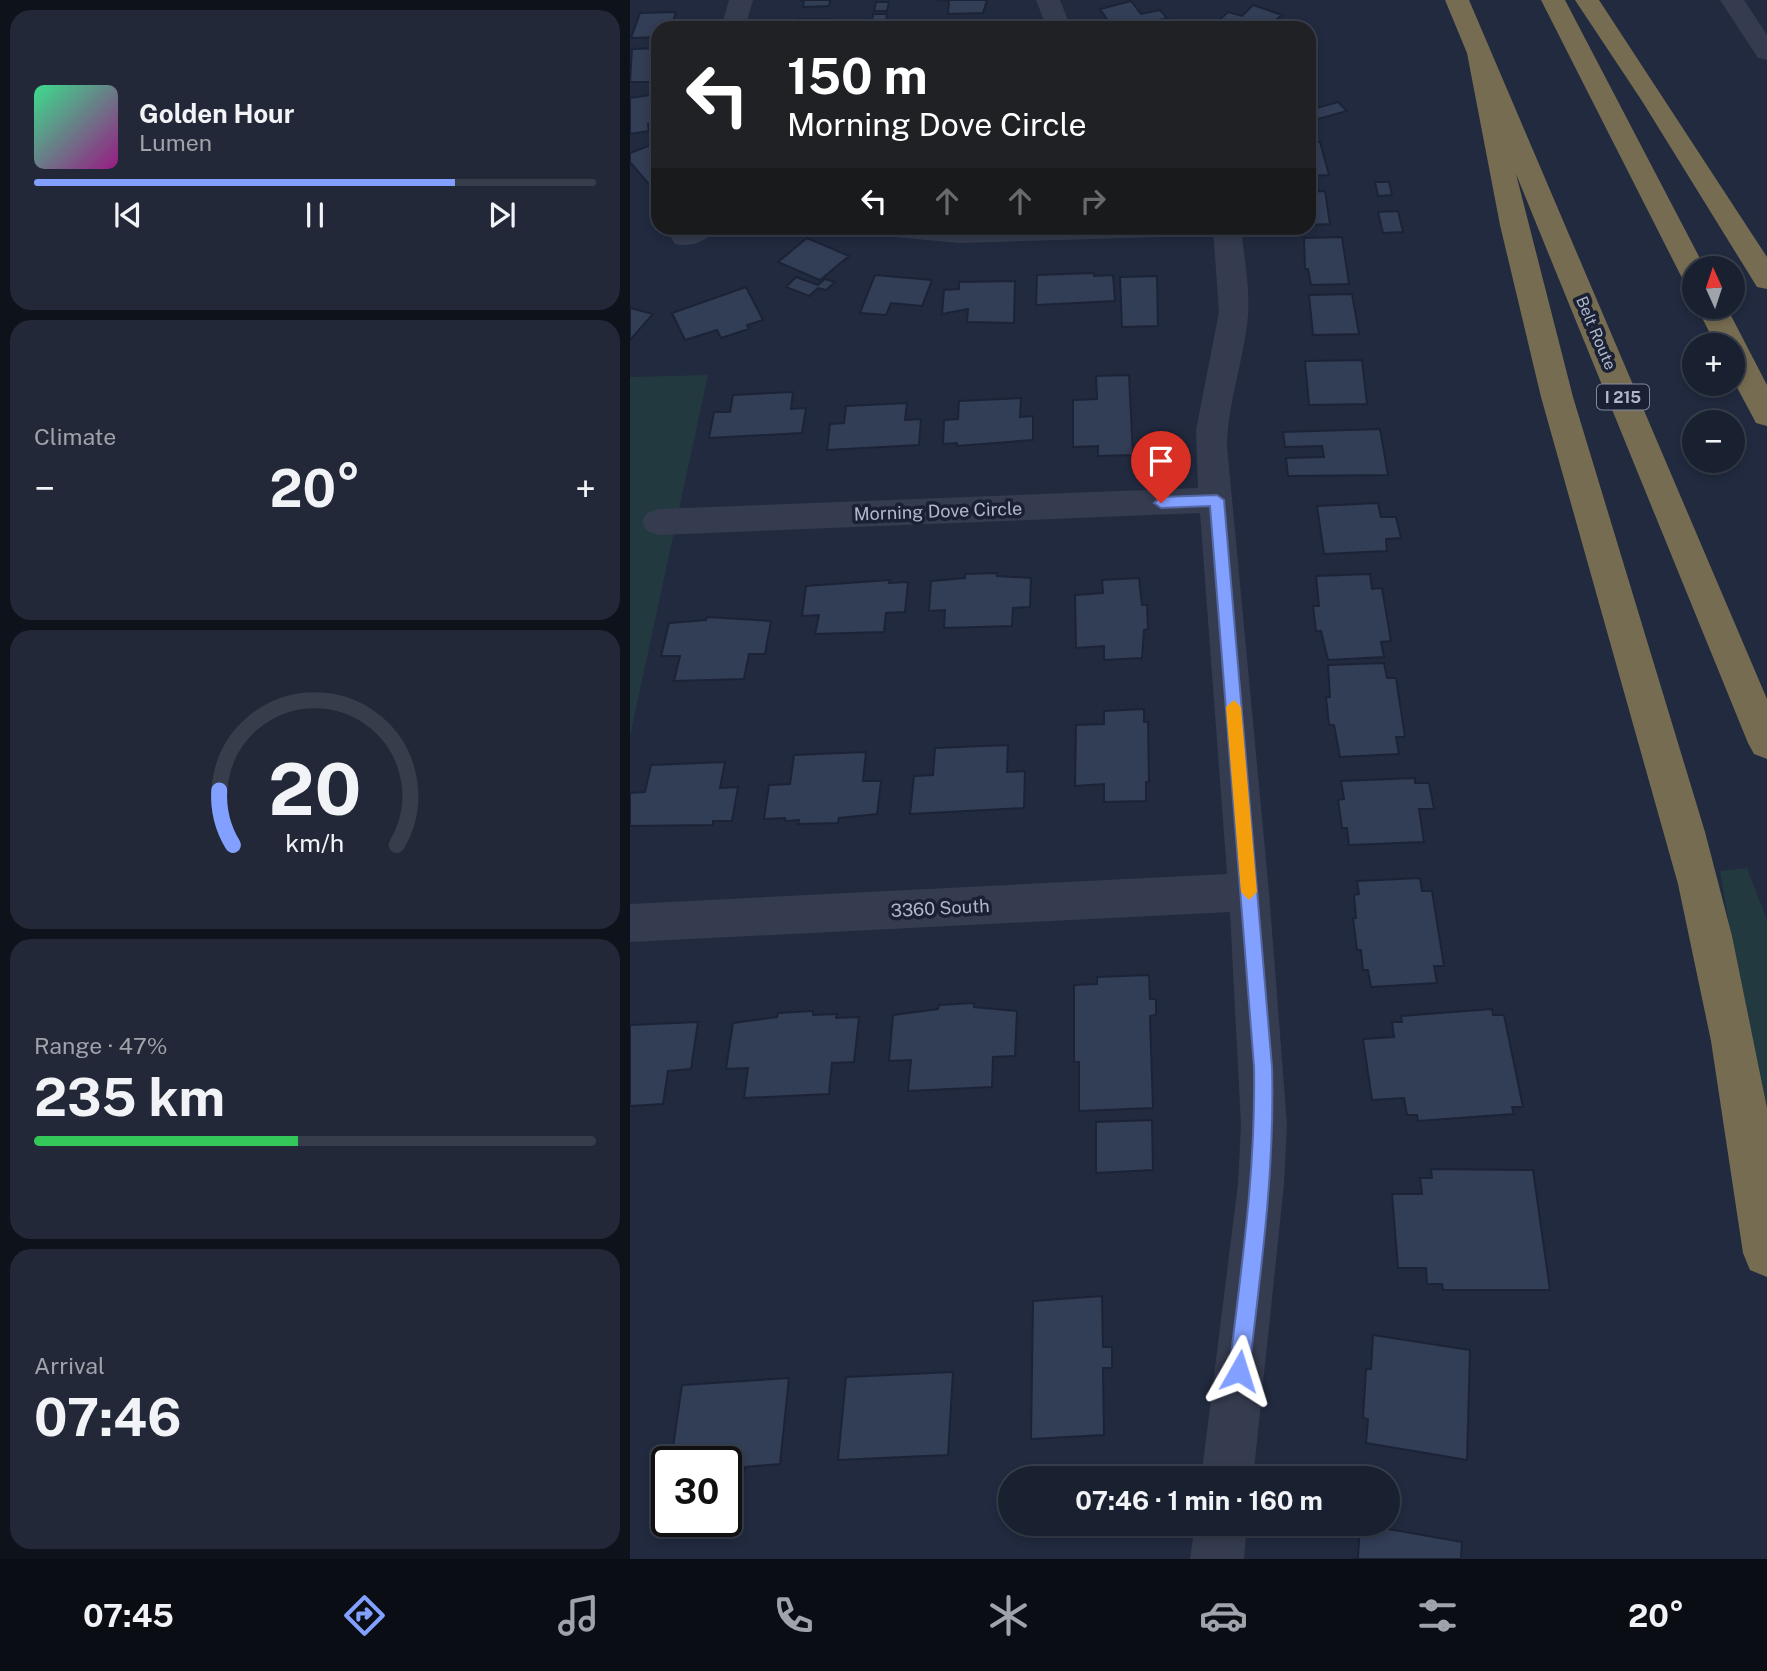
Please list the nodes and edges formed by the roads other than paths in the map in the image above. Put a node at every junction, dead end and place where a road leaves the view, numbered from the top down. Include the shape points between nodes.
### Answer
1 (741, 0) edge
2 (1048, 0) edge
3 (1457, 0) edge
4 (1553, 0) edge
5 (1587, 0) edge
6 (1732, 0) edge
7 (735, 21) edge
8 (1056, 21) edge
9 (1479, 52) junction
10 (1767, 53) edge
11 (1228, 235) edge
12 (1685, 256) edge
13 (1767, 281) edge
14 (1745, 372) edge
15 (1767, 415) edge
16 (1217, 500) junction
17 (659, 522) dead end
18 (1767, 743) edge
19 (1249, 892) junction
20 (630, 923) edge
21 (1767, 1253) edge
22 (1228, 1466) edge
23 (1220, 1536) edge
24 (1217, 1559) edge

1 - 7 street
2 - 8 street
3 - 9 highway, Belt Route / I 215
4 - 12 highway
5 - 13 highway
6 - 10 street
9 - 18 highway, Belt Route / I 215
9 - 21 highway via 1535,318 1708,924 1748,1124
11 - 16 street via 1232,322 1211,421
14 - 15 highway
16 - 17 street, Morning Dove Circle
16 - 19 street
19 - 20 street, 3360 South
19 - 22 street via 1264,1125
23 - 24 street

